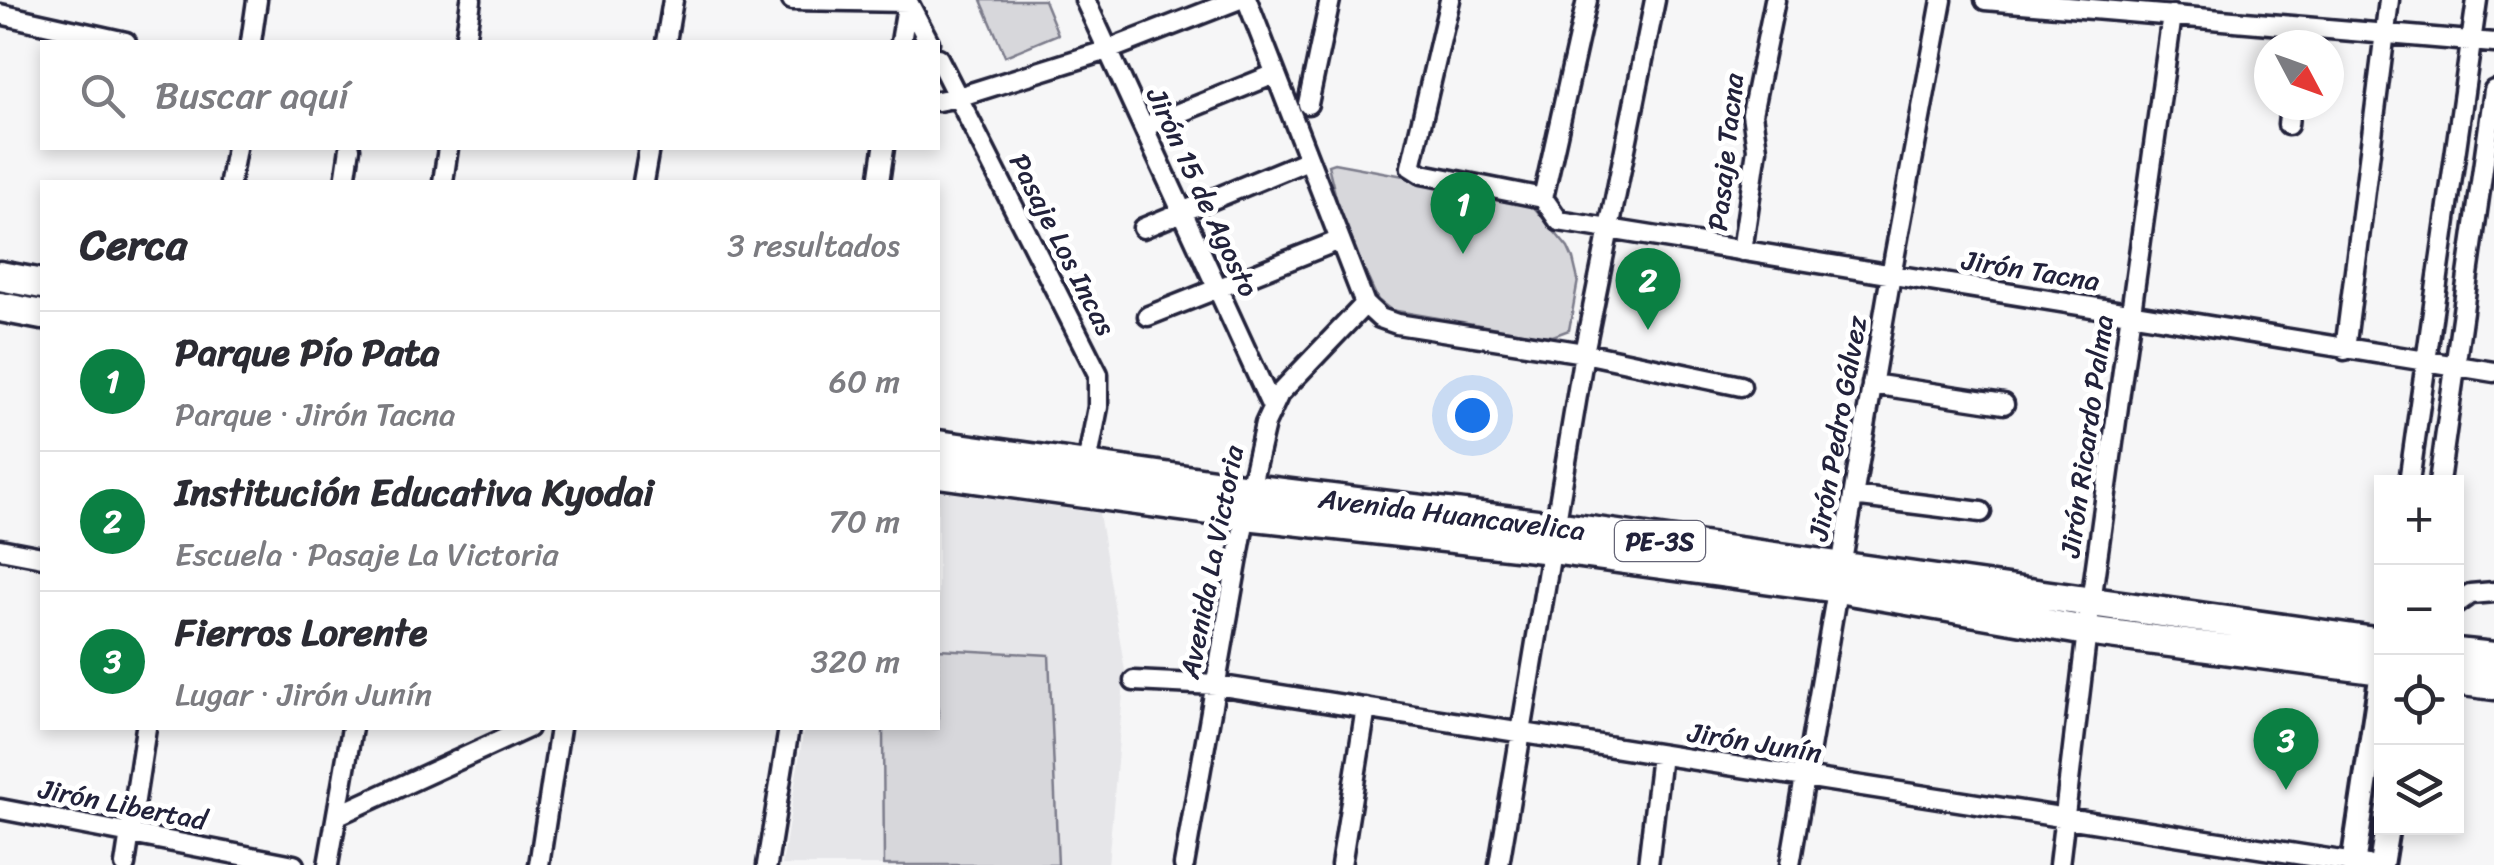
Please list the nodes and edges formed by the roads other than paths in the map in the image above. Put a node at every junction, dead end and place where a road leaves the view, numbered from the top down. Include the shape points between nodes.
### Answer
1 (257, 0) edge
2 (471, 0) edge
3 (674, 0) edge
4 (792, 0) edge
5 (1085, 0) edge
6 (1237, 0) edge
7 (1247, 0) edge
8 (1330, 0) edge
9 (1450, 0) edge
10 (1587, 0) edge
11 (1656, 0) edge
12 (1775, 0) edge
13 (1942, 0) edge
14 (1985, 0) edge
15 (2389, 0) edge
16 (2477, 0) edge
17 (908, 1) edge
18 (0, 14) edge
19 (2172, 15) junction
20 (2263, 30) edge
21 (2385, 33) junction
22 (2344, 34) edge
23 (117, 40) edge
24 (251, 40) edge
25 (464, 40) edge
26 (666, 40) edge
27 (902, 40) edge
28 (928, 40) edge
29 (2472, 40) junction
30 (2494, 43) edge
31 (1108, 50) junction
32 (940, 62) edge
33 (1275, 74) junction
34 (2494, 90) edge
35 (958, 97) junction
36 (940, 101) edge
37 (1308, 104) dead end
38 (2288, 120) edge
39 (2288, 125) dead end
40 (1144, 128) junction
41 (236, 150) edge
42 (350, 150) edge
43 (448, 150) edge
44 (649, 150) edge
45 (884, 150) edge
46 (1308, 160) junction
47 (230, 180) edge
48 (345, 180) edge
49 (442, 180) edge
50 (644, 180) edge
51 (878, 180) edge
52 (1543, 198) junction
53 (1182, 212) junction
54 (1143, 228) dead end
55 (1610, 229) junction
56 (1340, 240) junction
57 (1742, 251) junction
58 (1891, 275) junction
59 (0, 276) edge
60 (40, 284) edge
61 (1217, 288) junction
62 (1365, 304) junction
63 (0, 307) edge
64 (2131, 314) junction
65 (40, 315) edge
66 (1148, 316) dead end
67 (2345, 350) junction
68 (1584, 352) junction
69 (2426, 363) junction
70 (2456, 367) junction
71 (2494, 372) edge
72 (1872, 384) junction
73 (1741, 386) dead end
74 (2004, 404) dead end
75 (1272, 407) junction
76 (940, 445) edge
77 (1087, 464) junction
78 (940, 473) edge
79 (2410, 475) edge
80 (2441, 475) edge
81 (1854, 496) junction
82 (1248, 502) junction
83 (1981, 512) dead end
84 (1553, 537) junction
85 (0, 549) edge
86 (40, 557) edge
87 (1840, 578) junction
88 (2494, 592) edge
89 (2464, 598) edge
90 (2089, 617) junction
91 (2374, 642) edge
92 (2464, 653) edge
93 (2494, 658) edge
94 (2374, 670) edge
95 (1134, 681) dead end
96 (2464, 681) edge
97 (1216, 685) junction
98 (2494, 685) edge
99 (1366, 708) junction
100 (146, 730) edge
101 (352, 730) edge
102 (524, 730) edge
103 (560, 730) edge
104 (789, 730) edge
105 (1521, 733) junction
106 (2374, 735) edge
107 (1662, 755) junction
108 (1805, 777) junction
109 (0, 809) edge
110 (338, 815) junction
111 (2065, 818) junction
112 (130, 832) junction
113 (2386, 835) edge
114 (2358, 864) edge
115 (125, 865) edge
116 (294, 865) edge
117 (328, 865) edge
118 (540, 865) edge
119 (767, 865) edge
120 (1184, 865) edge
121 (1341, 865) edge
122 (1499, 865) edge
123 (1648, 865) edge
124 (1790, 865) edge
125 (2059, 865) edge
126 (2381, 865) edge

1 - 24 street
2 - 25 street
3 - 26 street
4 - 17 street
5 - 31 street, Jirón 15 de Agosto
6 - 31 street
7 - 33 street
8 - 37 street
9 - 52 street via 1411,167
10 - 52 street
11 - 55 street
12 - 57 street, Pasaje Tacna via 1752,114 1758,149
13 - 58 street, Jirón Pedro Gálvez
14 - 19 street
15 - 21 street
16 - 29 street
17 - 27 street
17 - 28 street
18 - 23 street
19 - 20 street
19 - 64 street, Jirón Ricardo Palma
21 - 22 street
21 - 29 street
21 - 67 street
29 - 30 street
29 - 69 street
31 - 35 street
31 - 40 street, Jirón 15 de Agosto
32 - 35 street, Pasaje Los Incas
33 - 40 street
33 - 46 street
34 - 70 street
35 - 36 street
35 - 77 street, Pasaje Los Incas via 1098,374
38 - 39 street
40 - 53 street, Jirón 15 de Agosto
41 - 47 street
42 - 48 street
43 - 49 street
44 - 50 street
45 - 51 street
46 - 53 street
46 - 56 street
52 - 55 street, Jirón Tacna via 1559,220
53 - 54 street
53 - 61 street, Jirón 15 de Agosto
55 - 57 street, Jirón Tacna
55 - 68 street
56 - 61 street
56 - 62 street
57 - 58 street, Jirón Tacna
58 - 64 street, Jirón Tacna
58 - 72 street, Jirón Pedro Gálvez
59 - 60 highway
61 - 66 street
61 - 75 street, Jirón 15 de Agosto
62 - 68 street via 1398,324
62 - 75 street, Avenida La Victoria
63 - 65 highway
64 - 67 street, Jirón Tacna
64 - 90 street, Jirón Ricardo Palma
67 - 69 street, Jirón Tacna
68 - 73 street
68 - 84 street
69 - 70 street, Jirón Tacna
69 - 79 street
70 - 71 street, Jirón Tacna
70 - 80 street
72 - 74 street
72 - 81 street, Jirón Pedro Gálvez
75 - 82 street, Avenida La Victoria
76 - 77 highway, Avenida Huancavelica / PE-3S
77 - 82 highway, Avenida Huancavelica / PE-3S
78 - 82 highway, Avenida Huancavelica / PE-3S
81 - 83 street
81 - 87 street, Jirón Pedro Gálvez
82 - 84 highway, Avenida Huancavelica / PE-3S
82 - 97 street, Avenida La Victoria
84 - 87 highway, Avenida Huancavelica / PE-3S
84 - 105 street
85 - 86 street
87 - 90 highway, Avenida Huancavelica / PE-3S
87 - 108 street, Jirón Pedro Gálvez
88 - 89 street
90 - 91 highway, Avenida Huancavelica / PE-3S
90 - 94 highway, Avenida Huancavelica / PE-3S
90 - 111 street, Jirón Ricardo Palma
92 - 93 highway
95 - 97 street, Jirón Junín
96 - 98 highway
97 - 99 street, Jirón Junín
97 - 120 street, Avenida La Victoria
99 - 105 street, Jirón Junín
99 - 121 street
100 - 112 street
101 - 110 street
102 - 110 street
103 - 118 street
104 - 119 street
105 - 107 street, Jirón Junín
105 - 122 street
106 - 114 main road
107 - 108 street, Jirón Junín
107 - 123 street
108 - 111 street, Jirón Junín
108 - 124 street, Jirón Pedro Gálvez
109 - 112 street, Jirón Libertad
110 - 117 street
111 - 114 street, Jirón Junín
111 - 125 street, Jirón Ricardo Palma
112 - 115 street
112 - 116 street, Jirón Libertad
113 - 126 main road

